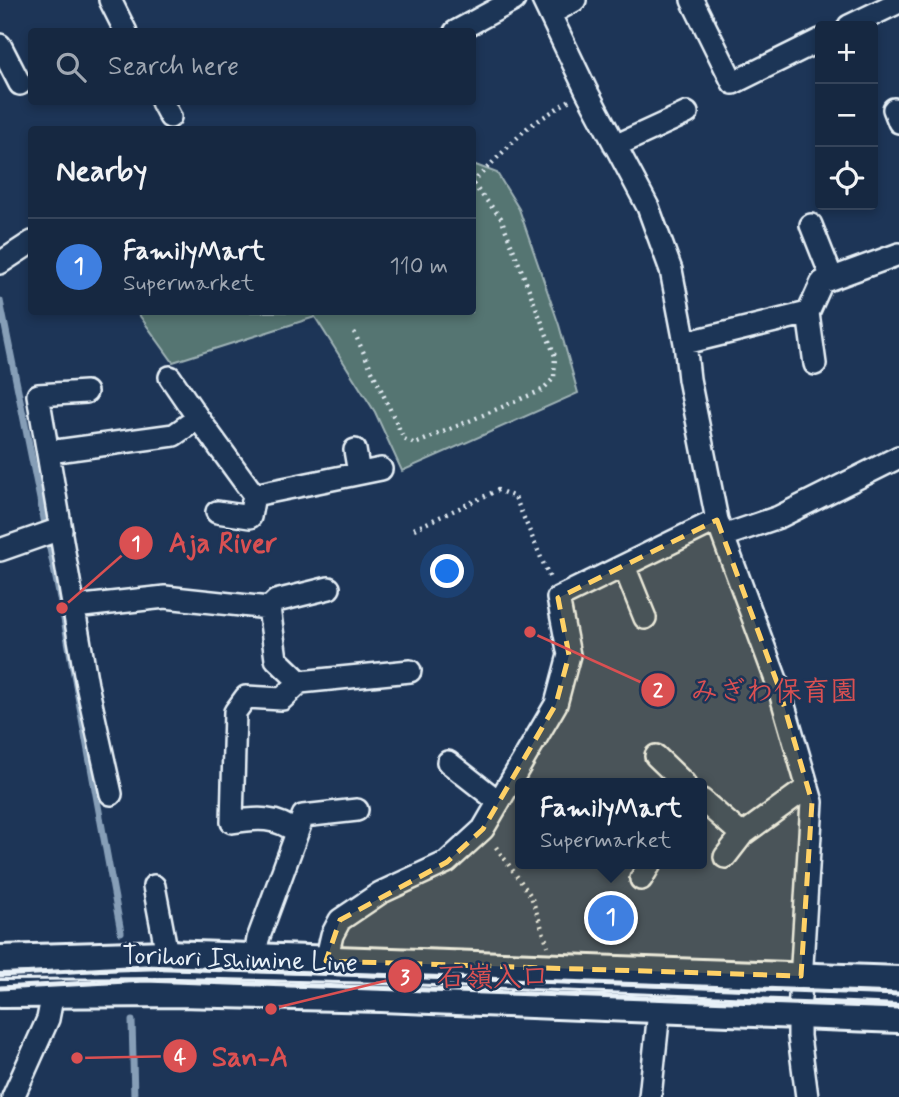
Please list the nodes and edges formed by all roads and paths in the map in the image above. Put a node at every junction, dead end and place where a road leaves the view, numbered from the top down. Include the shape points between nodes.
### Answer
1 (110, 0) edge
2 (514, 0) edge
3 (575, 0) edge
4 (692, 0) edge
5 (899, 2) edge
6 (547, 7) edge
7 (859, 21) edge
8 (124, 28) edge
9 (462, 28) edge
10 (815, 42) edge
11 (0, 45) edge
12 (20, 84) dead end
13 (586, 90) junction
14 (687, 113) dead end
15 (615, 146) junction
16 (476, 179) edge
17 (476, 188) edge
18 (811, 225) dead end
19 (28, 245) edge
20 (899, 254) edge
21 (4, 261) edge
22 (832, 278) junction
23 (808, 313) junction
24 (354, 332) dead end
25 (685, 343) junction
26 (815, 364) dead end
27 (170, 377) dead end
28 (86, 391) dead end
29 (198, 418) junction
30 (355, 450) dead end
31 (49, 453) junction
32 (899, 457) edge
33 (381, 469) dead end
34 (359, 473) junction
35 (254, 495) junction
36 (217, 512) dead end
37 (720, 528) junction
38 (414, 529) dead end
39 (61, 530) junction
40 (0, 550) edge
41 (624, 566) junction
42 (329, 588) dead end
43 (558, 598) junction
44 (74, 607) junction
45 (269, 608) junction
46 (645, 618) dead end
47 (411, 671) dead end
48 (300, 682) junction
49 (656, 756) dead end
50 (448, 762) dead end
51 (679, 778) edge
52 (808, 787) junction
53 (111, 794) dead end
54 (499, 802) junction
55 (707, 804) edge
56 (357, 810) dead end
57 (483, 829) junction
58 (297, 833) junction
59 (742, 835) junction
60 (725, 857) dead end
61 (155, 886) dead end
62 (167, 954) junction
63 (255, 957) junction
64 (0, 959) edge
65 (326, 961) junction
66 (550, 968) junction
67 (801, 976) junction
68 (899, 980) edge
69 (53, 993) junction
70 (0, 994) edge
71 (659, 1011) junction
72 (799, 1013) junction
73 (899, 1019) edge
74 (13, 1097) edge
75 (650, 1097) edge
76 (807, 1097) edge

1 - 8 street
2 - 9 street
3 - 6 street
4 - 10 street via 733,83
5 - 7 street
6 - 13 street
11 - 12 street
13 - 15 street
13 - 16 path via 528,127
14 - 15 street
15 - 25 street via 648,207 671,270
17 - 24 path via 501,218 555,356 554,378 542,390 415,444 404,439
18 - 22 street
19 - 21 street
20 - 22 street
22 - 23 street via 822,282
23 - 25 street
23 - 26 street
25 - 37 street
27 - 29 street
28 - 31 street via 38,395
29 - 31 street via 174,435
29 - 35 street
30 - 34 street
31 - 39 street
32 - 37 street via 779,517
33 - 34 street
34 - 35 street
35 - 36 street via 250,517
37 - 41 street
37 - 52 street via 778,685
38 - 43 path via 498,491 515,497
39 - 40 street
39 - 44 street
41 - 43 street
41 - 46 street
42 - 45 street via 276,601
43 - 54 street via 569,655 556,704
44 - 45 street via 165,597
44 - 53 street via 74,666
45 - 48 street via 276,659
47 - 48 street
48 - 58 street via 282,699 246,697 235,712 232,822 262,817 288,825
49 - 51 street
50 - 54 street
52 - 59 street
52 - 67 street via 812,802
54 - 57 street
55 - 59 street
56 - 58 street via 303,816
57 - 65 street via 447,862 380,893 340,920
57 - 66 path via 531,896 548,943
58 - 63 street
59 - 60 street
61 - 62 street
62 - 63 street, Torihori Ishimine Line
62 - 64 street, Torihori Ishimine Line
63 - 65 street, Torihori Ishimine Line
65 - 66 street, Torihori Ishimine Line
66 - 67 street, Torihori Ishimine Line
67 - 68 street, Torihori Ishimine Line
67 - 72 street
69 - 70 street, Torihori Ishimine Line
69 - 71 street, Torihori Ishimine Line via 381,998
69 - 74 street via 48,1019
71 - 72 street, Torihori Ishimine Line
71 - 75 street
72 - 73 street, Torihori Ishimine Line
72 - 76 street

